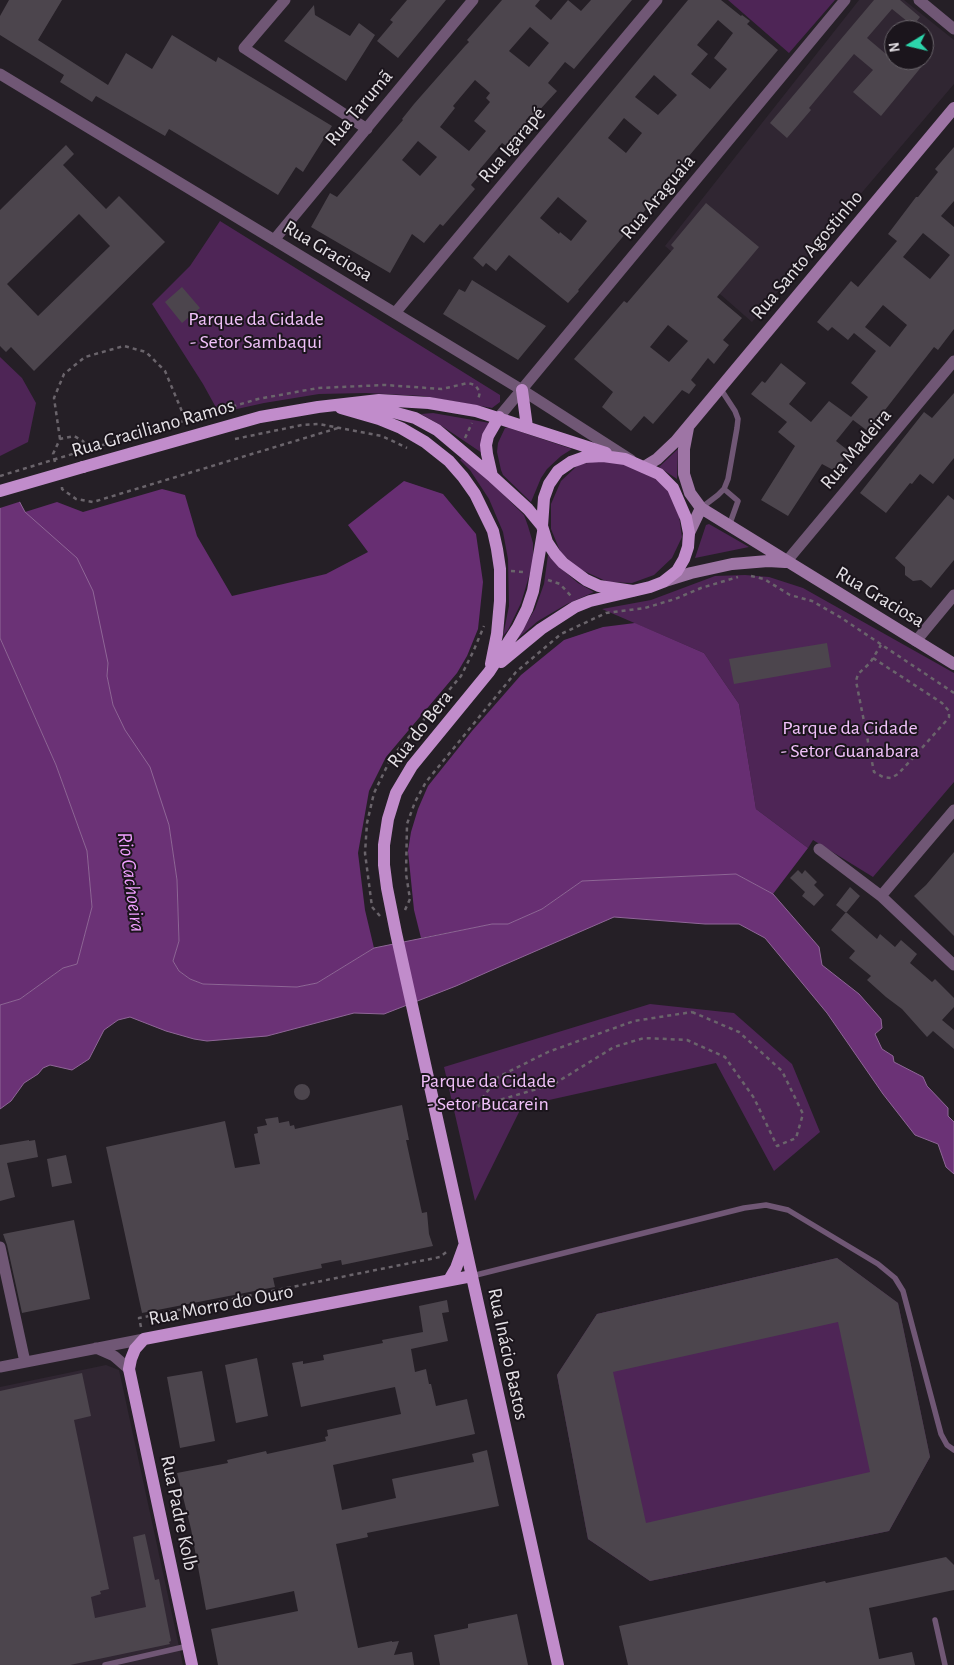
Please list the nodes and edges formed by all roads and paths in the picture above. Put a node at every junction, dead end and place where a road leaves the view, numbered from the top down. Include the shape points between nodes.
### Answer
1 (285, 0) edge
2 (473, 0) edge
3 (657, 0) edge
4 (845, 0) edge
5 (919, 0) edge
6 (954, 29) edge
7 (0, 74) edge
8 (954, 108) edge
9 (367, 129) junction
10 (274, 240) junction
11 (395, 313) junction
12 (954, 362) edge
13 (720, 388) junction
14 (522, 390) junction
15 (318, 407) junction
16 (341, 408) junction
17 (499, 418) junction
18 (689, 426) junction
19 (339, 427) junction
20 (527, 427) junction
21 (60, 439) junction
22 (229, 440) dead end
23 (88, 450) junction
24 (411, 450) dead end
25 (635, 462) junction
26 (55, 466) dead end
27 (0, 476) edge
28 (493, 476) junction
29 (60, 482) dead end
30 (724, 489) junction
31 (0, 491) edge
32 (690, 493) joint
33 (701, 508) junction
34 (729, 526) junction
35 (543, 529) junction
36 (689, 533) junction
37 (786, 562) junction
38 (663, 582) junction
39 (633, 591) junction
40 (954, 595) edge
41 (485, 623) dead end
42 (916, 641) junction
43 (881, 645) junction
44 (873, 658) junction
45 (954, 664) edge
46 (489, 672) junction
47 (954, 693) edge
48 (954, 810) edge
49 (819, 849) dead end
50 (881, 896) junction
51 (396, 933) junction
52 (954, 965) edge
53 (422, 1052) joint
54 (476, 1108) joint
55 (464, 1241) junction
56 (0, 1248) edge
57 (472, 1276) junction
58 (449, 1280) junction
59 (476, 1296) junction
60 (144, 1339) junction
61 (96, 1348) junction
62 (25, 1362) junction
63 (0, 1366) edge
64 (129, 1369) junction
65 (954, 1450) edge
66 (934, 1620) dead end
67 (188, 1646) junction
68 (105, 1665) edge
69 (192, 1665) edge
70 (558, 1665) edge
71 (945, 1665) edge

1 - 9 street via 244,48
2 - 9 street, Rua Tarumã
3 - 11 street, Rua Igarapé
4 - 14 street, Rua Araguaia
5 - 6 street
7 - 10 street, Rua Graciosa
8 - 13 main road, Rua Santo Agostinho
9 - 10 street, Rua Tarumã
10 - 11 street, Rua Graciosa
11 - 14 street, Rua Graciosa
12 - 37 street, Rua Madeira
13 - 18 main road, Rua Santo Agostinho
13 - 30 lane via 738,419
14 - 17 street, Rua Araguaia
14 - 20 main road
14 - 25 street, Rua Graciosa
15 - 16 main road, Rua Graciliano Ramos
15 - 17 main road, Rua Graciliano Ramos via 359,401 402,401 455,407
15 - 31 main road, Rua Graciliano Ramos, bridge via 260,417
16 - 28 main road, Rua Graciliano Ramos via 374,409 415,418 437,430
16 - 46 main road via 394,425 425,442 449,461 475,494 493,531 500,569 497,634
17 - 20 main road, Rua Graciliano Ramos
17 - 28 main road via 486,445
18 - 25 main road, Rua Santo Agostinho via 657,459
18 - 32 main road, Rua Santo Agostinho via 684,467
19 - 22 path via 302,425
19 - 24 path via 382,436
19 - 29 path via 93,502 76,499 62,490
20 - 25 main road, Rua Graciliano Ramos
21 - 23 path via 74,436 83,441
21 - 23 path via 54,398 64,374 85,356 124,346 146,352 165,371 186,421
21 - 26 path via 53,454
23 - 27 path, bridge
25 - 35 main road via 603,456 570,462 558,471 544,498
25 - 36 main road via 659,474 673,488
28 - 35 main road, Rua Graciliano Ramos via 528,509
30 - 33 lane
30 - 34 lane via 738,501
32 - 33 main road, Rua Graciosa
33 - 34 main road, Rua Graciosa
33 - 36 main road
34 - 37 main road, Rua Graciosa
35 - 39 main road via 554,554 576,573 599,586
35 - 46 main road, Rua do Bera via 527,609
36 - 38 main road via 684,559 677,571
37 - 38 main road via 732,564
37 - 42 main road, Rua Graciosa
38 - 39 main road
39 - 46 main road, Rua do Bera via 590,601 570,610 541,629
40 - 42 street
41 - 51 path via 461,676 391,758 374,792 365,853 372,907
42 - 45 main road, Rua Graciosa
43 - 44 path
43 - 47 path
43 - 51 path via 812,601 790,595 764,579 745,575 701,588 675,600 606,613 561,634 516,672 426,782 407,824 406,874 410,899
44 - 44 path via 858,674 856,681 874,772 891,778 946,721 949,711 942,703
46 - 51 main road, Rua do Bera via 412,766 396,794 388,819 384,858
48 - 50 street
49 - 50 street
50 - 52 street
51 - 53 main road, Rua do Bera
53 - 55 main road, Rua Inácio Bastos
54 - 54 path via 498,1076 548,1052 634,1022 692,1012 739,1032 782,1071 803,1114 796,1138 777,1146 754,1098 725,1056 687,1040 644,1038 614,1047 554,1084
55 - 57 main road, Rua Inácio Bastos
55 - 58 main road via 462,1256
55 - 60 path via 440,1257 139,1318
56 - 62 street
57 - 58 main road, Rua Morro do Ouro
57 - 59 main road, Rua Inácio Bastos
57 - 65 lane via 744,1208 766,1205 788,1210 878,1264 903,1291 941,1434
58 - 59 main road
58 - 60 main road, Rua Morro do Ouro
59 - 70 main road, Rua Inácio Bastos
60 - 61 street, Rua Morro do Ouro
60 - 64 main road via 135,1348
61 - 62 street, Rua Morro do Ouro
61 - 64 street via 114,1356
62 - 63 street, Rua Morro do Ouro
64 - 67 main road, Rua Padre Kolb
66 - 71 lane
67 - 68 lane
67 - 69 main road, Rua Padre Kolb

